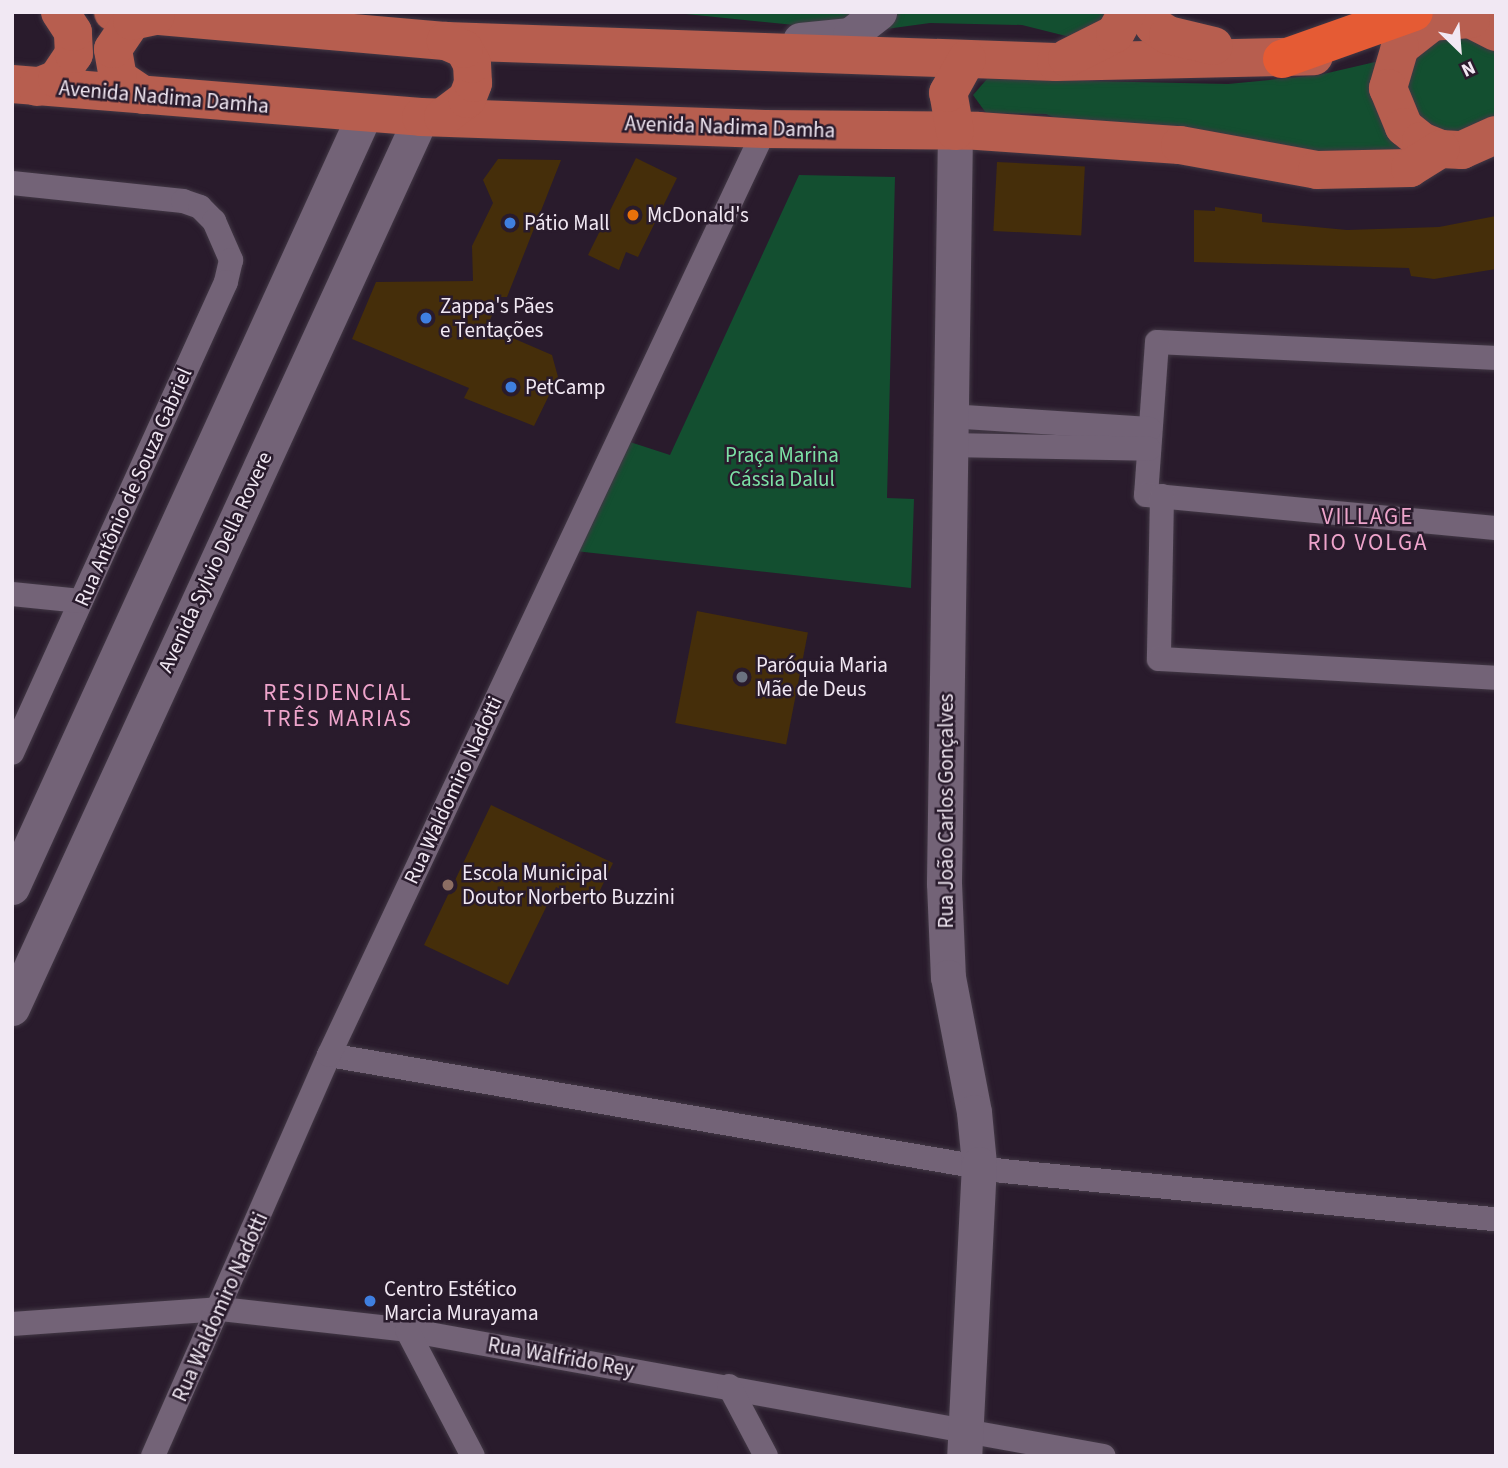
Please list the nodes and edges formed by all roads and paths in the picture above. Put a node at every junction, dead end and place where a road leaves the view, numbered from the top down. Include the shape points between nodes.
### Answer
1 (60, 12) edge
2 (113, 12) edge
3 (879, 12) edge
4 (1127, 12) edge
5 (1146, 12) edge
6 (155, 16) junction
7 (1414, 22) edge
8 (1487, 23) edge
9 (446, 41) junction
10 (752, 49) junction
11 (967, 59) junction
12 (1282, 59) junction
13 (1056, 62) junction
14 (25, 86) edge
15 (143, 95) junction
16 (365, 113) junction
17 (432, 117) junction
18 (765, 130) junction
19 (963, 141) junction
20 (1491, 141) edge
21 (1441, 149) junction
22 (12, 183) edge
23 (308, 240) junction
24 (355, 260) junction
25 (1496, 358) edge
26 (949, 430) junction
27 (1150, 439) junction
28 (1162, 496) junction
29 (1496, 528) edge
30 (12, 594) edge
31 (81, 601) junction
32 (1496, 678) edge
33 (12, 752) edge
34 (27, 853) junction
35 (71, 874) junction
36 (12, 887) edge
37 (12, 1008) edge
38 (329, 1055) junction
39 (979, 1164) junction
40 (1496, 1219) edge
41 (221, 1309) junction
42 (12, 1324) edge
43 (407, 1330) junction
44 (729, 1387) junction
45 (964, 1441) edge
46 (159, 1452) edge
47 (473, 1456) edge
48 (766, 1456) edge
49 (1104, 1456) edge

1 - 14 main road via 73,32 74,54 57,79
2 - 6 main road
3 - 10 main road via 850,35
4 - 13 main road via 1104,42
5 - 12 main road via 1154,26 1168,35
6 - 9 main road
6 - 15 main road via 132,21 113,49 118,78
7 - 8 main road via 1451,18
7 - 12 highway
7 - 21 main road via 1391,66 1393,109 1404,127
9 - 10 main road
9 - 17 main road via 464,49 472,64 473,83 467,99
10 - 11 main road
11 - 13 main road
11 - 19 main road via 948,93
12 - 13 main road
14 - 15 main road, Avenida Nadima Damha
15 - 16 main road, Avenida Nadima Damha
16 - 17 main road, Avenida Nadima Damha
16 - 23 main road
17 - 18 main road, Avenida Nadima Damha
17 - 24 main road, Avenida Sylvio Della Rovere
18 - 19 main road, Avenida Nadima Damha
18 - 38 street, Rua Waldomiro Nadotti
19 - 21 main road, Avenida Nadima Damha via 1180,145 1317,170 1410,168
19 - 26 main road, Rua João Carlos Gonçalves
20 - 21 main road
22 - 31 street, Rua Antônio de Souza Gabriel via 183,201 200,207 214,221 231,260 226,282
23 - 24 main road
23 - 34 main road
24 - 35 main road, Avenida Sylvio Della Rovere
25 - 27 street via 1157,342
26 - 27 street
26 - 39 main road, Rua João Carlos Gonçalves via 944,883 948,977 975,1112
27 - 28 street via 1146,495
28 - 29 street
28 - 32 street via 1158,659
30 - 31 street
31 - 33 street, Rua Antônio de Souza Gabriel
34 - 35 main road
34 - 36 main road
35 - 37 main road, Avenida Sylvio Della Rovere
38 - 39 street
38 - 41 street, Rua Waldomiro Nadotti
39 - 40 street via 1003,1171
39 - 45 main road, Rua João Carlos Gonçalves
41 - 42 street, Rua Walfrido Rey
41 - 43 street, Rua Walfrido Rey
41 - 46 street, Rua Waldomiro Nadotti
43 - 44 street, Rua Walfrido Rey
43 - 47 street
44 - 45 street, Rua Walfrido Rey
44 - 48 street
45 - 49 street, Rua Walfrido Rey

